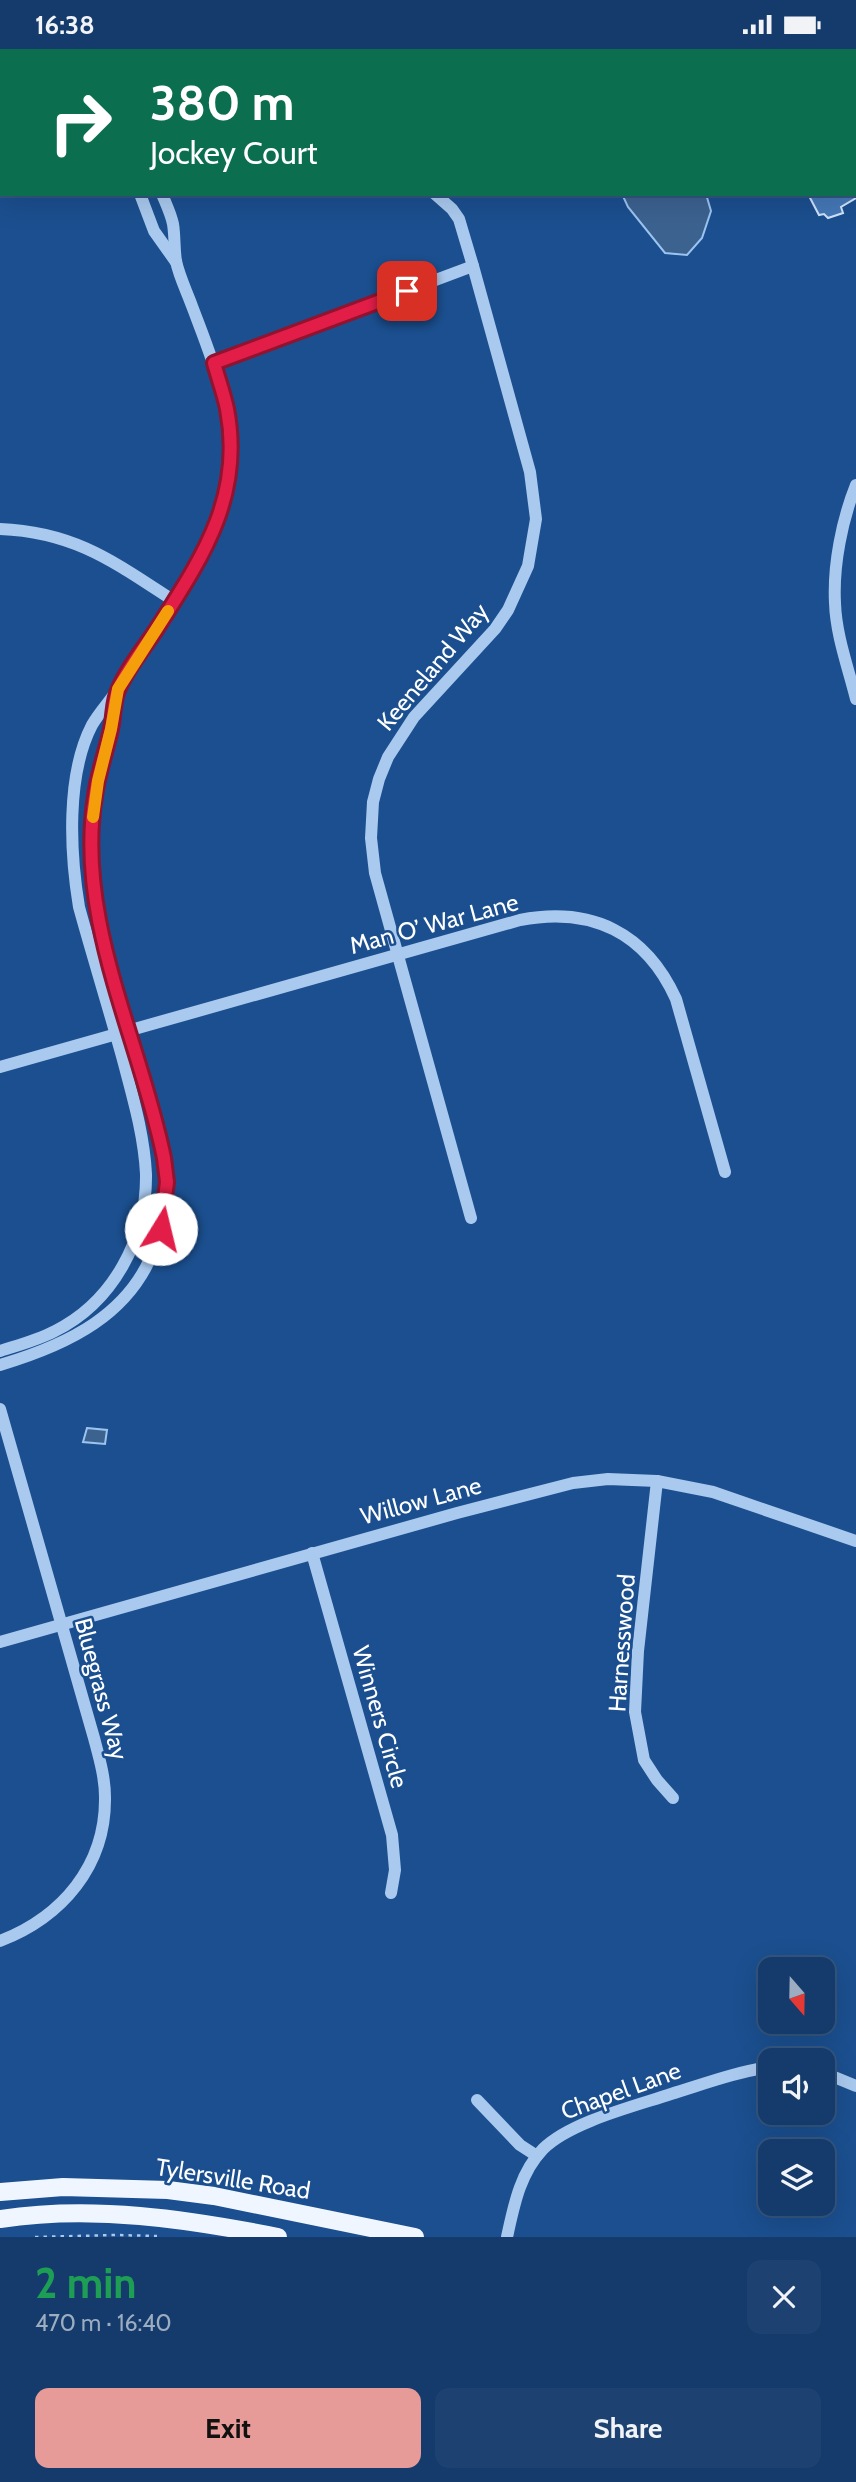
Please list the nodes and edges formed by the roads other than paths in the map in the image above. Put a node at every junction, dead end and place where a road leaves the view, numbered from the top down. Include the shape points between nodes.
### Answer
1 (141, 196) edge
2 (163, 196) edge
3 (437, 196) edge
4 (176, 262) junction
5 (474, 266) junction
6 (214, 363) junction
7 (856, 485) edge
8 (0, 529) edge
9 (174, 601) junction
10 (118, 689) junction
11 (856, 699) edge
12 (397, 955) junction
13 (123, 1033) junction
14 (0, 1067) edge
15 (725, 1172) dead end
16 (471, 1218) dead end
17 (0, 1351) edge
18 (0, 1365) edge
19 (0, 1409) edge
20 (657, 1481) junction
21 (856, 1541) edge
22 (312, 1553) junction
23 (62, 1625) junction
24 (0, 1642) edge
25 (673, 1798) dead end
26 (391, 1893) dead end
27 (0, 1941) edge
28 (758, 2069) edge
29 (835, 2077) edge
30 (856, 2086) edge
31 (477, 2100) dead end
32 (537, 2156) junction
33 (0, 2192) edge
34 (0, 2219) edge
35 (278, 2237) edge
36 (415, 2237) edge
37 (507, 2237) edge

1 - 4 street via 154,231
2 - 4 street via 172,223
3 - 5 street, Keeneland Way via 459,219
4 - 6 street
5 - 6 street
5 - 12 street, Keeneland Way via 530,472 535,507 533,543 509,610 414,717 379,779 371,838 375,873
6 - 9 street via 230,432 226,492 206,548
7 - 11 street via 839,541 834,601
8 - 9 street via 69,540 102,555
9 - 10 street
10 - 13 street via 94,798 92,857
10 - 13 street via 86,741 72,836 79,907
12 - 13 street, Man O’ War Lane
12 - 15 street, Man O’ War Lane via 544,916 591,921 634,941 666,977 676,999
12 - 16 street, Keeneland Way
13 - 14 street, Man O’ War Lane
13 - 17 street via 146,1174 134,1244 110,1285 75,1319
13 - 18 street via 164,1158 166,1205 153,1251 136,1283 105,1318 75,1337
19 - 23 street, Bluegrass Way
20 - 21 street, Willow Lane via 713,1492
20 - 22 street, Willow Lane via 573,1483
20 - 25 street, Harnesswood via 635,1712 644,1760
22 - 23 street, Willow Lane
22 - 26 street, Winners Circle via 391,1835 395,1858
23 - 24 street, Willow Lane
23 - 27 street, Bluegrass Way via 103,1773 103,1821 94,1856 69,1897 31,1927
28 - 32 street, Chapel Lane via 575,2128 554,2139
29 - 30 street
31 - 32 street via 520,2145
32 - 37 street, Chapel Lane via 515,2199
33 - 36 main road, Tylersville Road via 63,2187 167,2190
34 - 35 main road, Tylersville Road via 107,2214 164,2217

